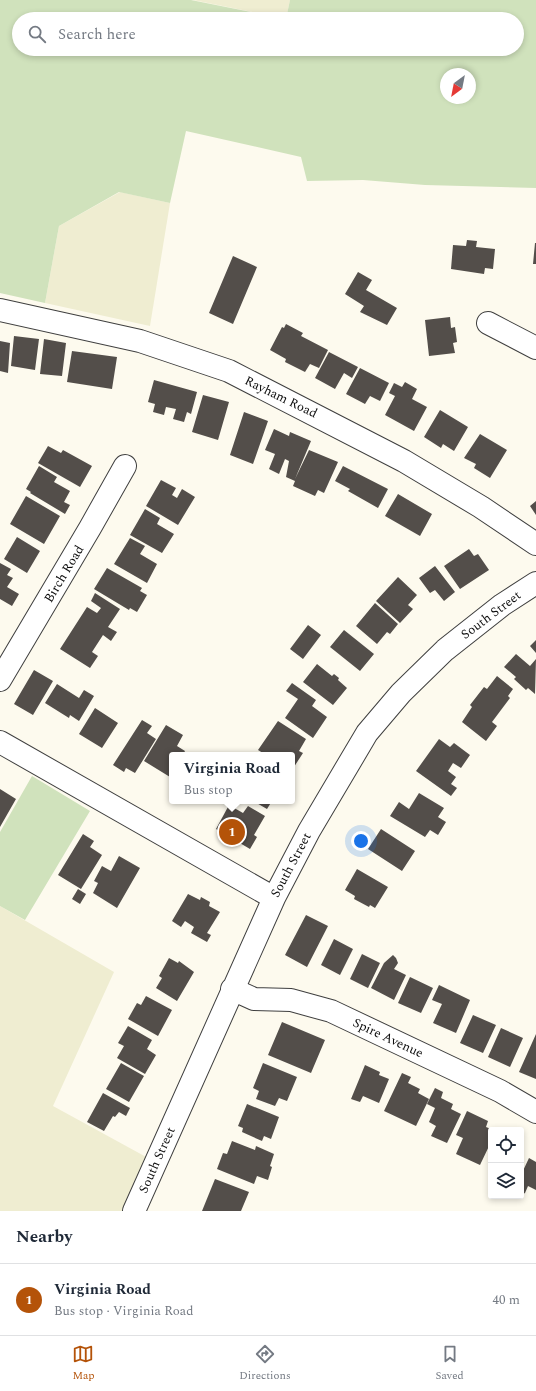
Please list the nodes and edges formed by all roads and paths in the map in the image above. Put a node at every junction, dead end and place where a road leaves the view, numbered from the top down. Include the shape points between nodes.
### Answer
1 (0, 310) edge
2 (488, 323) dead end
3 (536, 348) edge
4 (125, 466) dead end
5 (536, 544) edge
6 (536, 582) edge
7 (0, 680) edge
8 (0, 742) edge
9 (274, 898) junction
10 (232, 989) junction
11 (536, 1112) edge
12 (134, 1211) edge

1 - 5 street, Rayham Road via 140,341 229,371 404,461 481,507
2 - 3 street
4 - 7 street, Birch Road
6 - 9 street, South Street via 445,650 401,693 372,727 332,792
8 - 9 street
9 - 10 street, South Street
10 - 11 street, Spire Avenue via 254,999 291,1000 330,1011 500,1091
10 - 12 street, South Street

